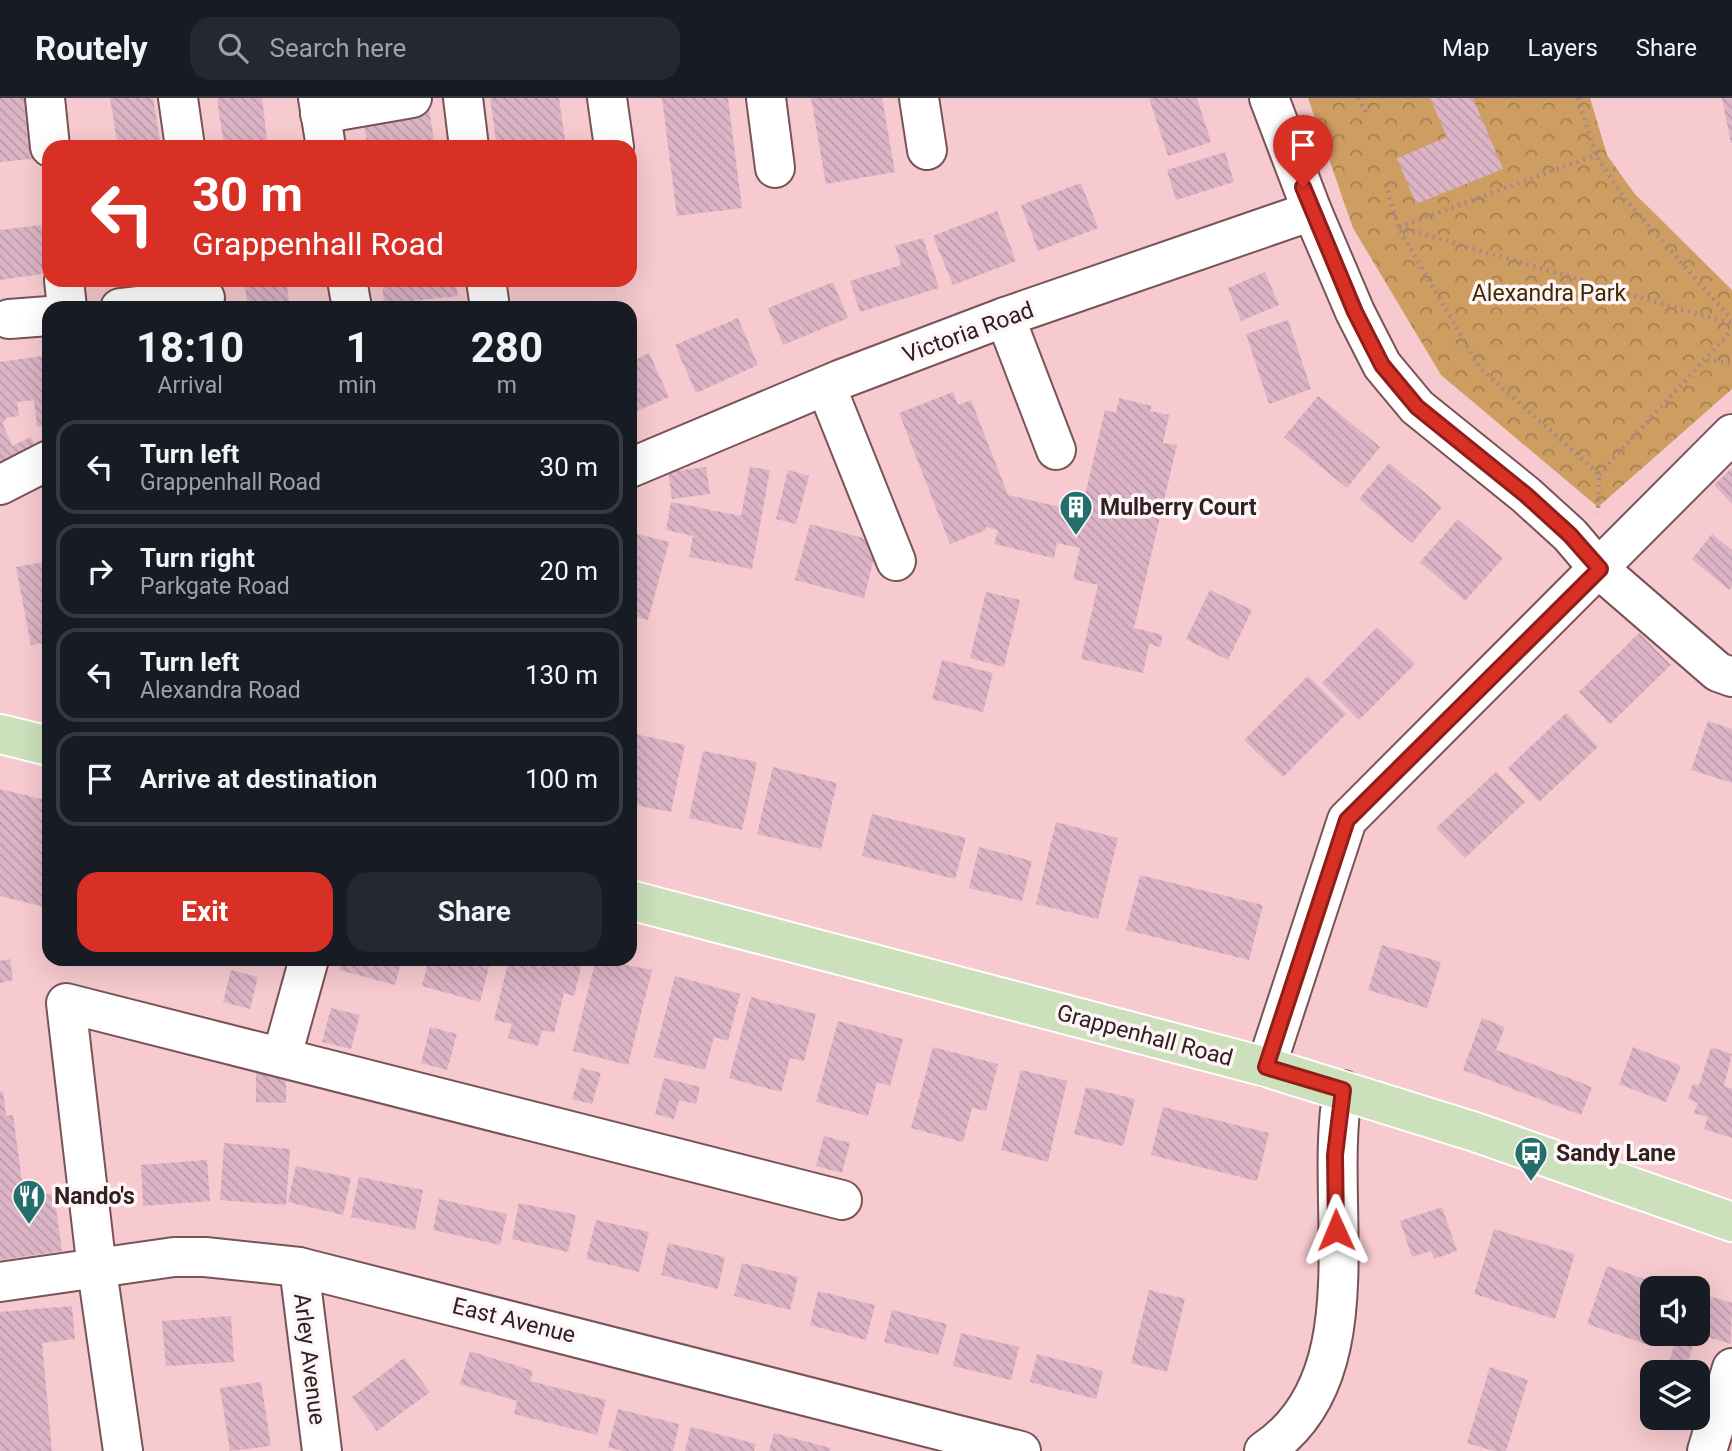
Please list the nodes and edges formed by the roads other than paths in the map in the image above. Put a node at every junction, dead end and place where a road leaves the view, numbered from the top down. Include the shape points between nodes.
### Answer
1 (45, 98) edge
2 (178, 98) edge
3 (412, 98) edge
4 (463, 98) edge
5 (607, 98) edge
6 (766, 98) edge
7 (919, 98) edge
8 (1269, 98) edge
9 (321, 120) edge
10 (49, 140) edge
11 (184, 140) edge
12 (468, 140) edge
13 (613, 140) edge
14 (927, 150) dead end
15 (775, 168) dead end
16 (1312, 211) junction
17 (205, 295) edge
18 (166, 301) edge
19 (42, 317) edge
20 (1005, 317) junction
21 (9, 319) dead end
22 (826, 386) junction
23 (1732, 434) edge
24 (1055, 450) dead end
25 (42, 464) edge
26 (637, 465) edge
27 (0, 485) edge
28 (896, 561) dead end
29 (1600, 569) junction
30 (1732, 677) edge
31 (0, 734) edge
32 (42, 741) edge
33 (637, 902) edge
34 (307, 966) edge
35 (282, 1056) junction
36 (1266, 1067) junction
37 (1343, 1090) junction
38 (842, 1200) dead end
39 (1732, 1222) edge
40 (299, 1267) junction
41 (97, 1270) junction
42 (0, 1282) edge
43 (1732, 1368) edge
44 (123, 1451) edge
45 (322, 1451) edge
46 (1021, 1451) edge
47 (1264, 1451) edge
48 (1707, 1451) edge

1 - 10 street
2 - 11 street
3 - 9 street
4 - 12 street
5 - 13 street
6 - 15 street
7 - 14 street
8 - 16 street
16 - 20 street, Victoria Road
16 - 29 street via 1382,365 1417,407 1526,495
17 - 18 street
19 - 21 street
20 - 22 street, Victoria Road
20 - 24 street
22 - 26 street, Victoria Road
22 - 28 street
23 - 29 street
25 - 27 street
29 - 30 street via 1718,672
29 - 36 street via 1347,820
31 - 32 main road
33 - 36 main road, Grappenhall Road
34 - 35 street
35 - 38 street
35 - 41 street via 66,1003
36 - 37 main road, Grappenhall Road
37 - 39 main road, Grappenhall Road
37 - 47 street via 1335,1155 1337,1304 1331,1358 1298,1420
40 - 41 street, East Avenue via 205,1256 145,1260
40 - 45 street, Arley Avenue
40 - 46 street, East Avenue
41 - 42 street, East Avenue
41 - 44 street
43 - 48 street

